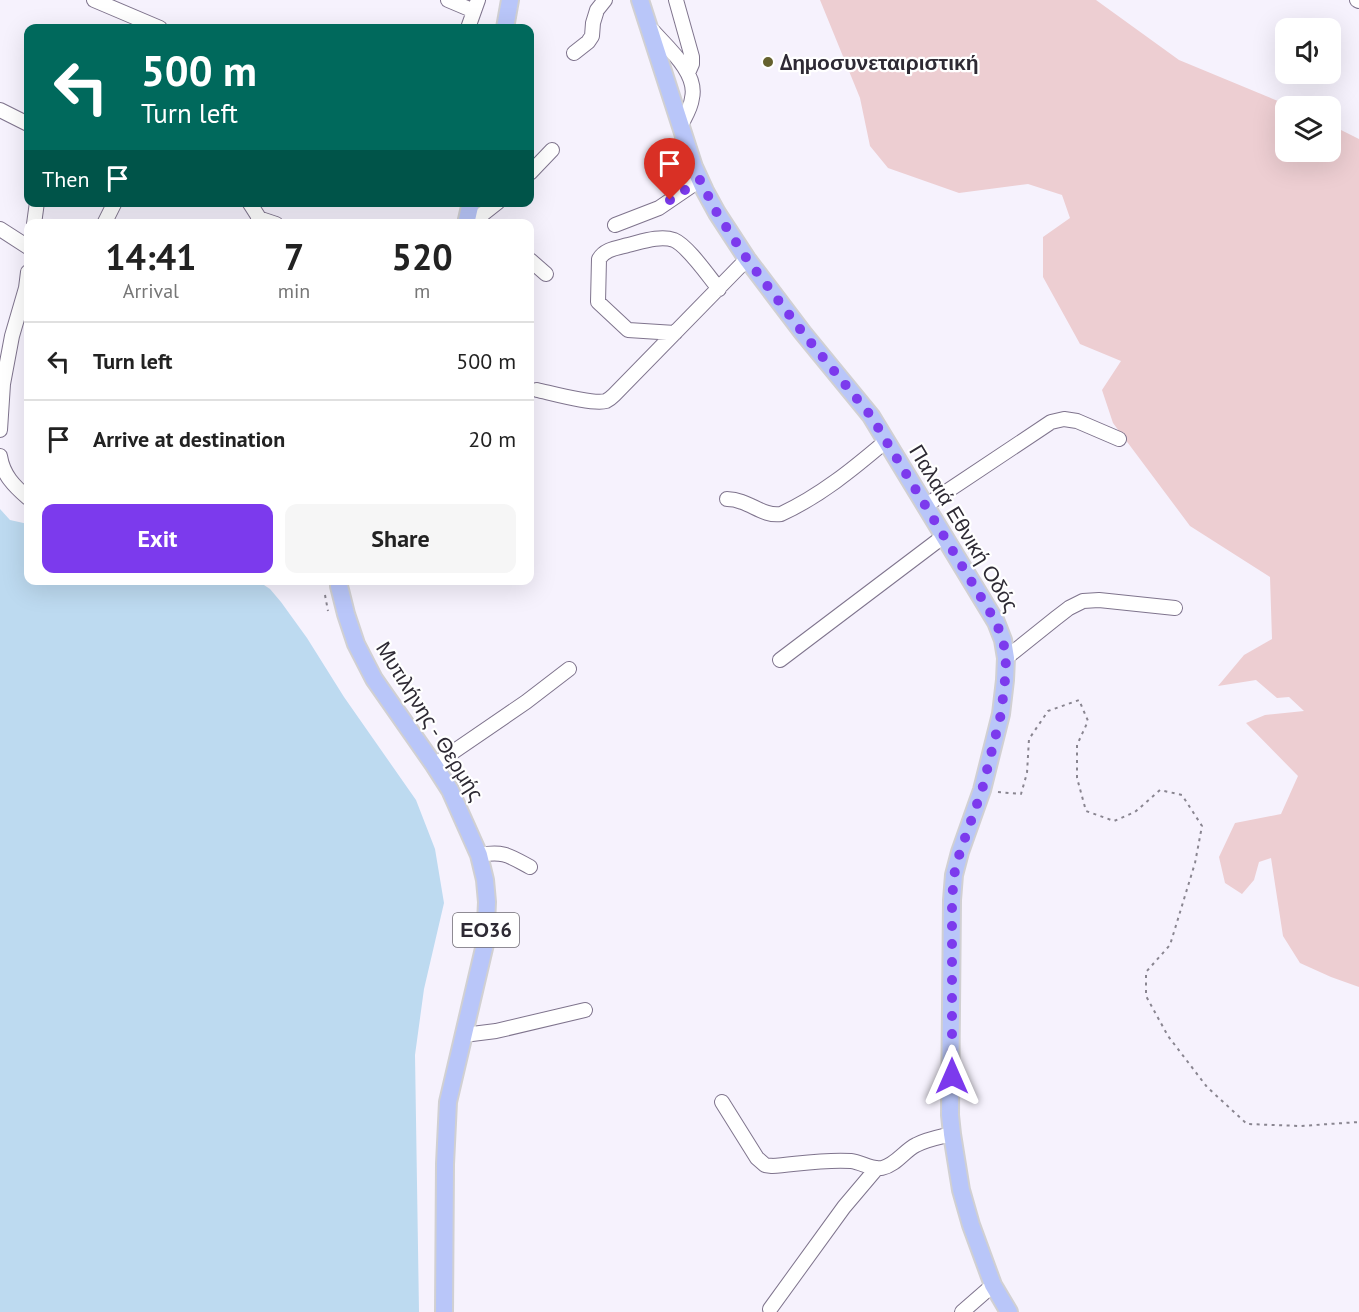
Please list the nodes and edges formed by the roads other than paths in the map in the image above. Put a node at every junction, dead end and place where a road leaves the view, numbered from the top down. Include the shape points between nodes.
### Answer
1 (94, 0) edge
2 (448, 0) edge
3 (510, 0) edge
4 (605, 0) edge
5 (640, 0) edge
6 (676, 0) edge
7 (476, 5) edge
8 (151, 24) edge
9 (469, 24) edge
10 (506, 24) edge
11 (649, 26) junction
12 (574, 53) dead end
13 (688, 73) junction
14 (0, 110) edge
15 (24, 122) edge
16 (681, 125) junction
17 (552, 150) dead end
18 (534, 169) edge
19 (700, 180) junction
20 (489, 207) edge
21 (474, 215) edge
22 (615, 225) dead end
23 (0, 229) edge
24 (24, 244) edge
25 (747, 259) junction
26 (534, 264) edge
27 (546, 274) dead end
28 (719, 289) junction
29 (24, 298) edge
30 (675, 333) junction
31 (537, 390) dead end
32 (0, 430) edge
33 (1119, 439) dead end
34 (886, 441) junction
35 (0, 456) edge
36 (24, 495) edge
37 (727, 499) dead end
38 (925, 506) junction
39 (944, 536) junction
40 (340, 585) edge
41 (1175, 608) dead end
42 (1006, 658) junction
43 (780, 660) dead end
44 (569, 669) dead end
45 (434, 765) junction
46 (479, 855) junction
47 (530, 867) dead end
48 (585, 1010) dead end
49 (464, 1035) junction
50 (722, 1102) dead end
51 (952, 1134) junction
52 (877, 1168) junction
53 (993, 1285) junction
54 (770, 1309) dead end
55 (444, 1312) edge
56 (963, 1312) edge
57 (1009, 1312) edge

1 - 8 street
2 - 7 street
3 - 10 main road
4 - 12 street via 597,10 592,36
5 - 11 main road, Παλαιά Εθνική Οδός
6 - 13 street via 692,57
7 - 9 street
11 - 13 street
11 - 16 main road, Παλαιά Εθνική Οδός
13 - 16 street via 693,96
14 - 15 street
16 - 19 main road, Παλαιά Εθνική Οδός
17 - 18 street
19 - 22 street via 658,208
19 - 25 main road, Παλαιά Εθνική Οδός
20 - 21 street
23 - 24 street
25 - 28 street
25 - 34 main road, Παλαιά Εθνική Οδός via 871,416
26 - 27 street
28 - 30 street
28 - 30 street via 682,244 675,241 646,241 602,255 598,302 628,330
29 - 32 street via 3,384
30 - 31 street via 607,400 599,402
33 - 38 street via 1077,421 1051,422
34 - 37 street via 830,486 781,514 764,513 739,500
34 - 38 main road, Παλαιά Εθνική Οδός
35 - 36 street via 14,487
38 - 39 main road, Παλαιά Εθνική Οδός
39 - 42 main road, Παλαιά Εθνική Οδός via 996,622
39 - 43 street
40 - 45 main road, Μυτιλήνης - Θερμής / ΕΟ36 via 356,644 374,679
41 - 42 street via 1083,601
42 - 51 main road, Παλαιά Εθνική Οδός via 1001,714 982,790 954,875
44 - 45 street
45 - 46 main road, Μυτιλήνης - Θερμής / ΕΟ36 via 450,790
46 - 47 street via 501,853
46 - 49 main road, Μυτιλήνης - Θερμής / ΕΟ36 via 488,902 485,944
48 - 49 street
49 - 55 main road, Μυτιλήνης - Θερμής / ΕΟ36 via 448,1102
50 - 52 street via 765,1165 854,1161
51 - 52 street via 915,1145 891,1165
51 - 53 main road, Παλαιά Εθνική Οδός via 961,1190
52 - 54 street
53 - 56 street
53 - 57 main road, Παλαιά Εθνική Οδός

